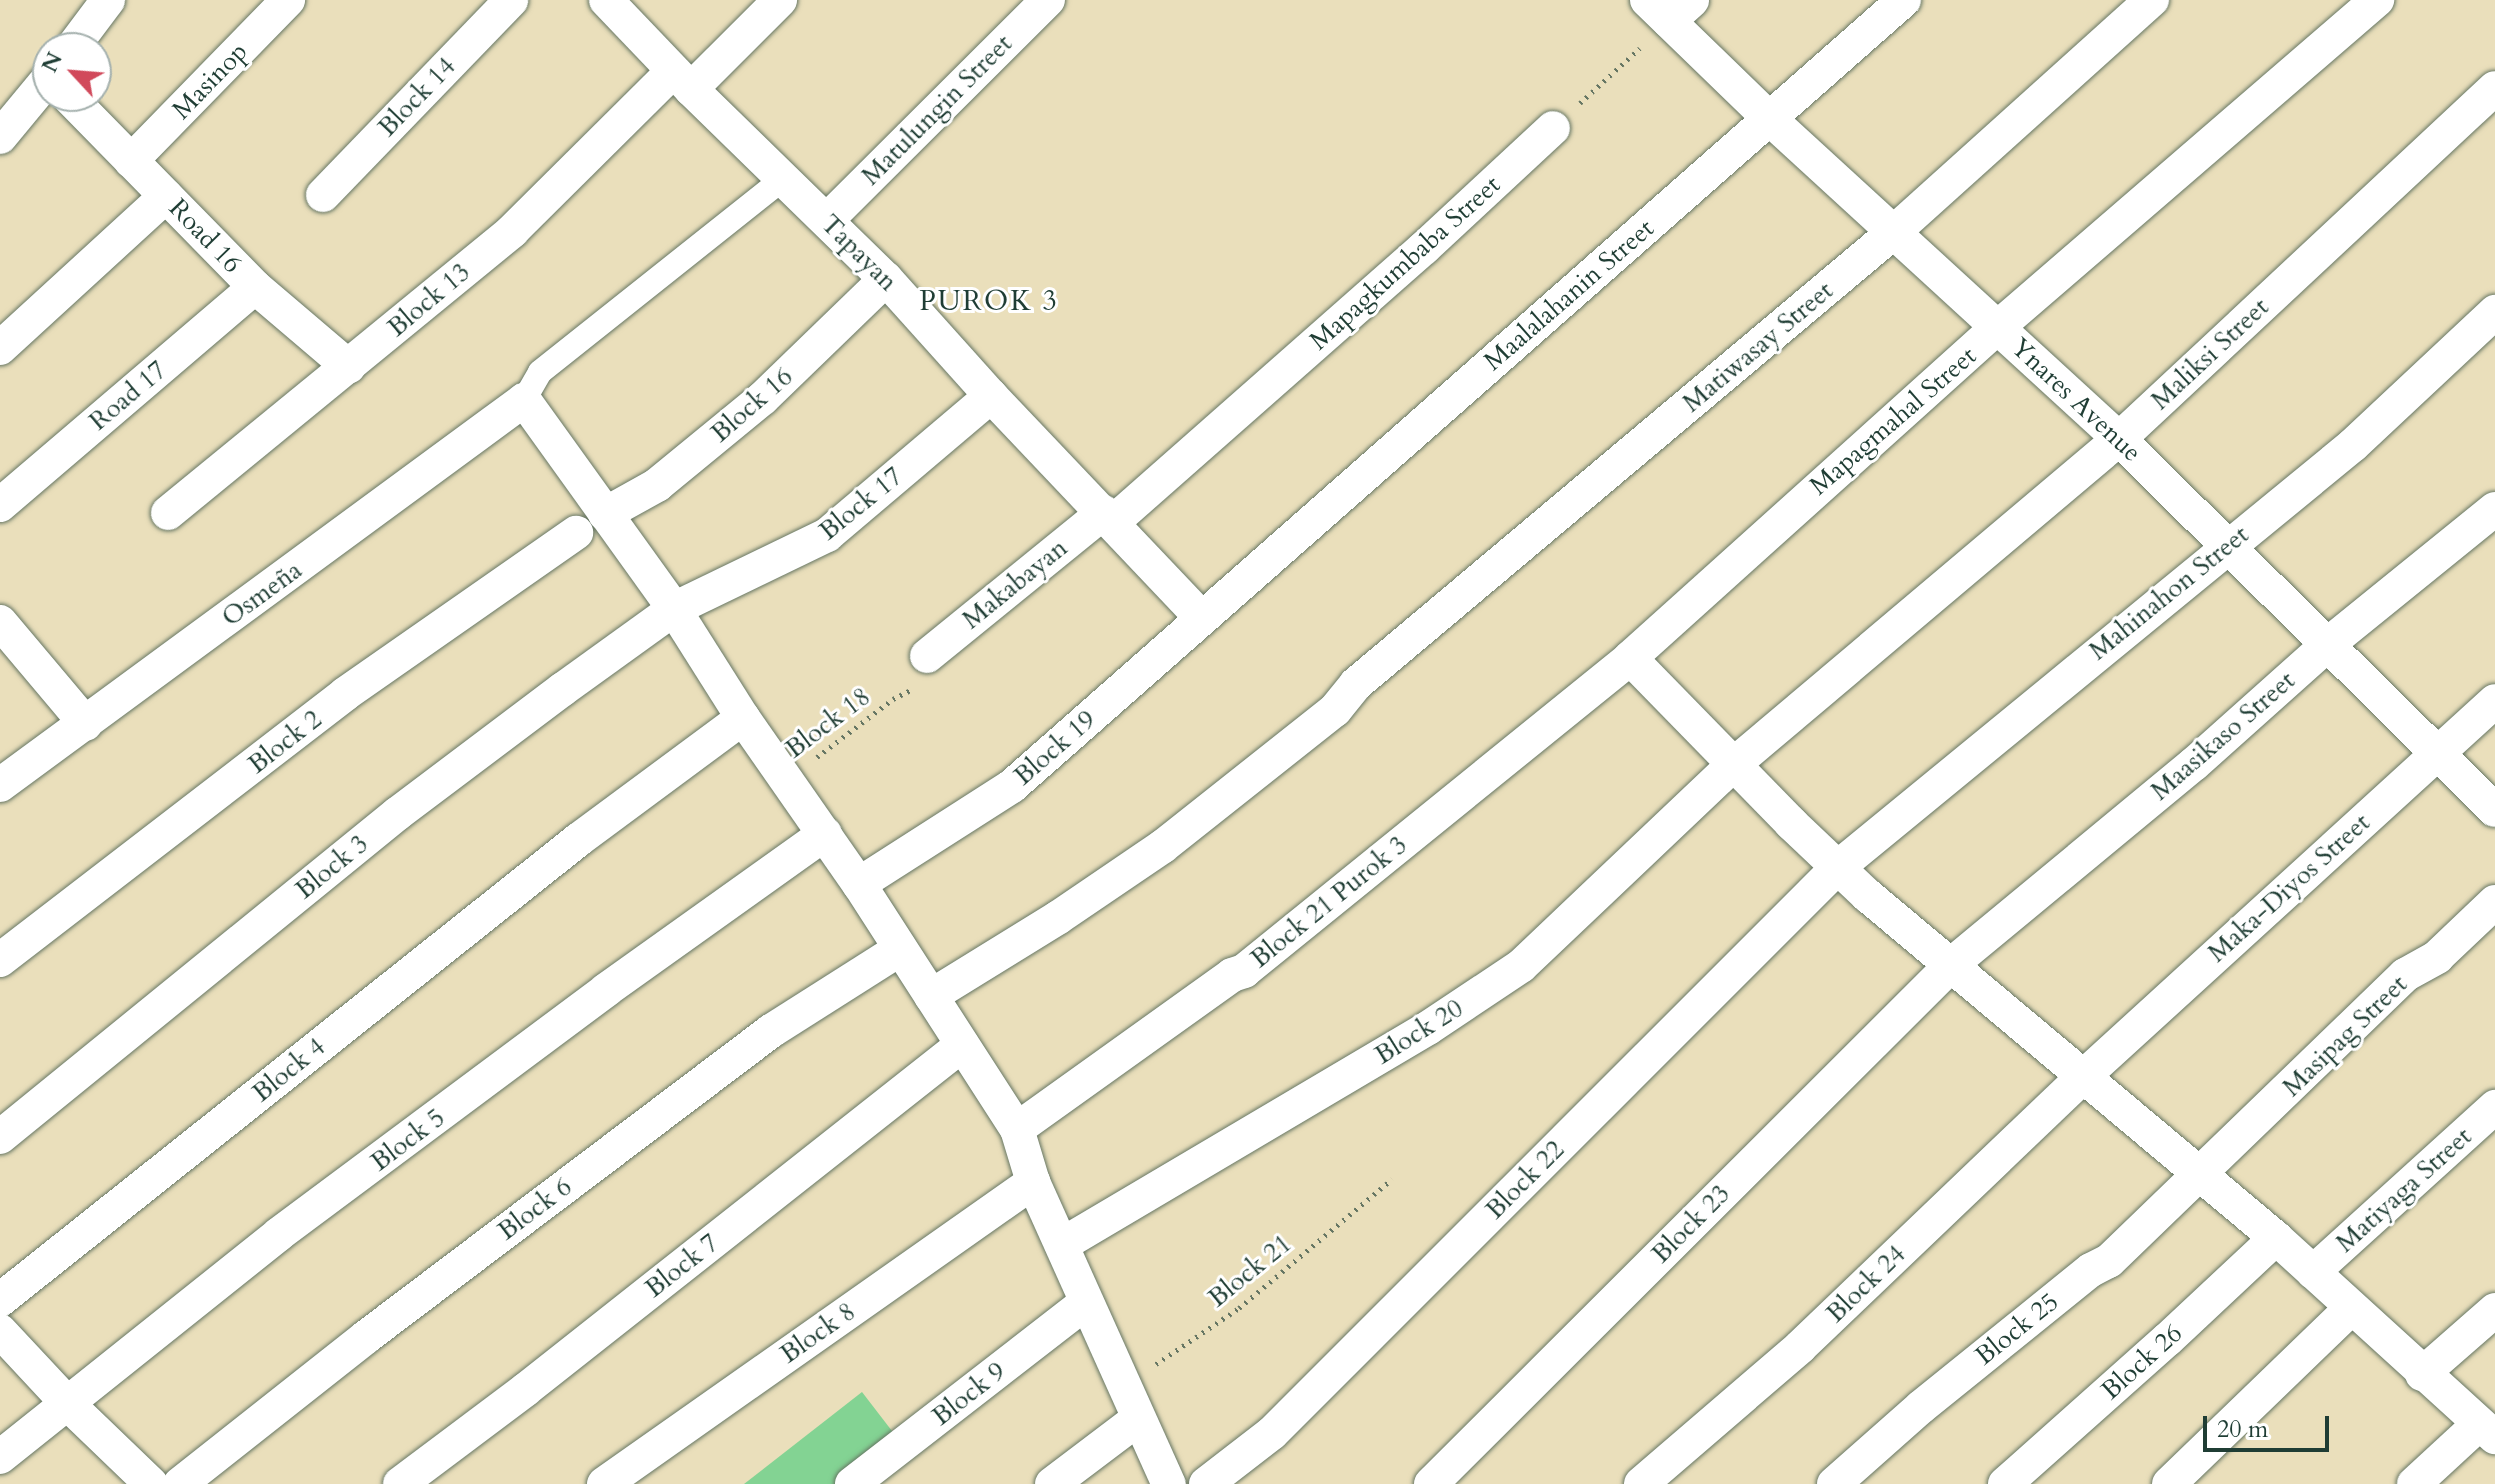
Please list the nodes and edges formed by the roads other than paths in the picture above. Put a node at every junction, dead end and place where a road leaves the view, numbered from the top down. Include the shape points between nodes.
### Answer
1 (108, 0) edge
2 (288, 0) edge
3 (511, 0) edge
4 (606, 0) edge
5 (780, 0) edge
6 (1048, 0) edge
7 (1904, 0) edge
8 (2152, 0) edge
9 (2377, 0) edge
10 (1670, 7) edge
11 (84, 32) edge
12 (682, 80) junction
13 (2495, 88) edge
14 (32, 98) edge
15 (84, 112) edge
16 (1770, 119) junction
17 (1553, 128) road end
18 (0, 137) edge
19 (131, 161) junction
20 (784, 178) junction
21 (323, 195) dead end
22 (166, 196) junction
23 (827, 220) junction
24 (1895, 231) junction
25 (886, 279) junction
26 (255, 287) junction
27 (2495, 312) edge
28 (1998, 327) junction
29 (0, 348) edge
30 (349, 367) junction
31 (991, 396) junction
32 (524, 400) junction
33 (2119, 439) junction
34 (0, 505) edge
35 (2495, 509) edge
36 (168, 513) dead end
37 (605, 514) junction
38 (1109, 517) junction
39 (576, 533) dead end
40 (2226, 545) junction
41 (1234, 590) joint
42 (674, 609) junction
43 (1202, 618) junction
44 (0, 622) edge
45 (2327, 645) junction
46 (927, 656) dead end
47 (1630, 658) junction
48 (2495, 701) edge
49 (743, 718) junction
50 (86, 724) junction
51 (2437, 752) junction
52 (1733, 765) junction
53 (0, 785) edge
54 (2495, 810) edge
55 (825, 834) junction
56 (1837, 868) junction
57 (859, 884) junction
58 (2495, 902) edge
59 (900, 949) junction
60 (0, 960) edge
61 (1952, 964) junction
62 (931, 996) junction
63 (962, 1045) junction
64 (2084, 1076) junction
65 (2495, 1107) edge
66 (1017, 1129) junction
67 (0, 1137) edge
68 (2200, 1176) junction
69 (1033, 1182) junction
70 (2276, 1238) junction
71 (1063, 1244) junction
72 (2313, 1272) junction
73 (0, 1300) edge
74 (1085, 1303) junction
75 (2351, 1308) junction
76 (2495, 1310) edge
77 (0, 1331) edge
78 (2422, 1374) junction
79 (69, 1405) junction
80 (1138, 1419) junction
81 (2487, 1430) edge
82 (0, 1457) edge
83 (151, 1484) edge
84 (180, 1484) edge
85 (400, 1484) edge
86 (604, 1484) edge
87 (852, 1484) edge
88 (1052, 1484) edge
89 (1169, 1484) edge
90 (1206, 1484) edge
91 (1431, 1484) edge
92 (1641, 1484) edge
93 (1834, 1484) edge
94 (2005, 1484) edge
95 (2169, 1484) edge
96 (2414, 1484) edge

1 - 11 street
2 - 19 street, Masinop
3 - 21 street, Block 14
4 - 12 street, Tapayan
5 - 12 street, Block 13
6 - 23 street, Matulungin Street
7 - 16 street, Maalalahanin Street
8 - 24 street, Matiwasay Street
9 - 28 street, Mapagmahal Street
10 - 16 street, Ynares Avenue
12 - 20 street, Tapayan
12 - 30 street, Block 13
13 - 33 street, Maliksi Street
14 - 18 street
15 - 19 street, Road 16
16 - 24 street, Ynares Avenue
16 - 41 street, Maalalahanin Street
17 - 38 street, Mapagkumbaba Street via 1424,248
19 - 22 street, Road 16
20 - 23 street, Tapayan
20 - 32 street via 540,372
22 - 26 street, Road 16
22 - 29 street
23 - 25 street, Tapayan
24 - 28 street, Ynares Avenue
24 - 62 street, Matiwasay Street via 1356,684 1335,710 1162,847
25 - 31 street, Tapayan
25 - 37 street, Block 16 via 763,398 657,485
26 - 30 street, Road 16
26 - 34 street, Road 17
27 - 40 street, Mahinahon Street via 2353,445
28 - 33 street, Ynares Avenue
28 - 47 street, Mapagmahal Street
30 - 36 street, Block 13
31 - 38 street, Tapayan
31 - 42 street, Block 17 via 827,535
32 - 37 street
32 - 50 street, Osmeña
33 - 40 street, Ynares Avenue
33 - 52 street, Maliksi Street
35 - 45 street, Maasikaso Street
37 - 42 street
38 - 43 street, Tapayan
38 - 46 street, Makabayan
39 - 60 street, Block 2 via 345,694
40 - 45 street, Ynares Avenue
40 - 56 street, Mahinahon Street
41 - 43 street, Block 19
42 - 49 street
42 - 67 street, Block 3 via 397,814
43 - 57 street, Block 19 via 1012,786
44 - 50 street
45 - 51 street, Ynares Avenue
45 - 61 street, Maasikaso Street via 2194,764
47 - 52 street
47 - 66 street, Block 21 Purok 3 via 1244,971
48 - 51 street, Maka-Diyos Street
49 - 55 street
49 - 73 street, Block 4 via 578,840
50 - 53 street, Osmeña
51 - 54 street, Ynares Avenue
51 - 64 street, Maka-Diyos Street
52 - 56 street
52 - 71 street, Block 20 via 1521,966 1428,1028
55 - 57 street
55 - 79 street, Block 5 via 279,1234
56 - 61 street
56 - 90 street, Block 22 via 1272,1433
57 - 59 street
58 - 68 street, Masipag Street via 2437,957 2405,975
59 - 62 street
59 - 84 street, Block 6 via 771,1031
61 - 64 street
61 - 91 street, Block 23
62 - 63 street
63 - 66 street
63 - 85 street, Block 7
64 - 68 street
64 - 92 street, Block 24 via 1800,1347
65 - 72 street, Matiyaga Street
66 - 69 street
68 - 70 street
68 - 93 street, Block 25 via 2109,1261 2078,1279
69 - 71 street
69 - 86 street, Block 8
70 - 72 street
70 - 94 street, Block 26
71 - 74 street
72 - 75 street
74 - 80 street
74 - 87 street, Block 9
75 - 78 street
75 - 95 street
76 - 78 street
77 - 79 street
78 - 81 street
79 - 82 street, Block 5
79 - 83 street
80 - 88 street
80 - 89 street
81 - 96 street

